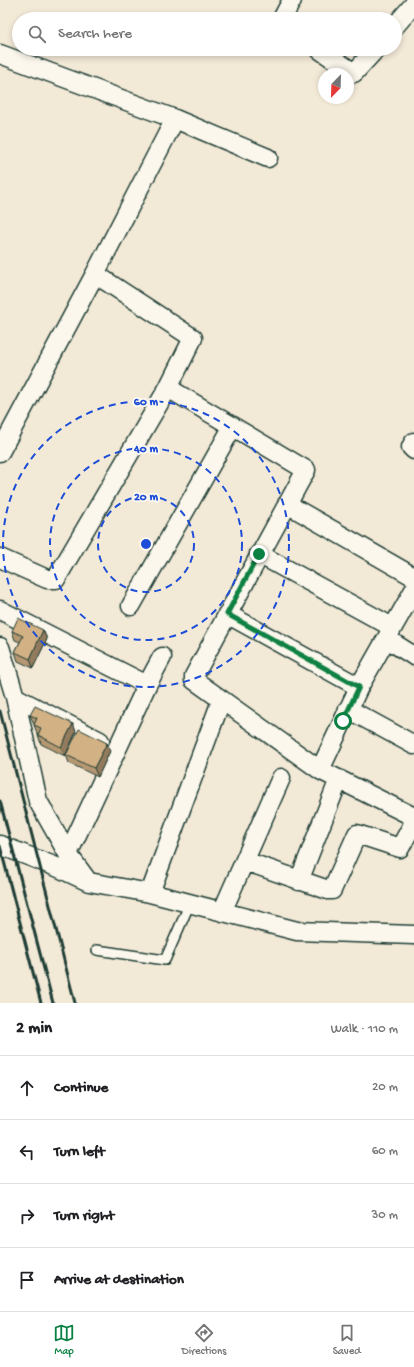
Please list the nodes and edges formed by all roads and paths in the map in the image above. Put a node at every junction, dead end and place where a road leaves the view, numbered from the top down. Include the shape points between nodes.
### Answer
1 (292, 0) edge
2 (414, 4) edge
3 (286, 12) edge
4 (402, 18) edge
5 (0, 54) edge
6 (329, 56) edge
7 (370, 56) edge
8 (175, 119) junction
9 (268, 158) dead end
10 (95, 274) junction
11 (168, 388) junction
12 (233, 426) junction
13 (414, 442) edge
14 (414, 450) edge
15 (0, 452) edge
16 (287, 504) junction
17 (259, 554) junction
18 (0, 558) edge
19 (414, 578) edge
20 (414, 591) edge
21 (131, 606) dead end
22 (0, 610) edge
23 (227, 614) junction
24 (389, 633) junction
25 (0, 647) edge
26 (414, 656) edge
27 (162, 657) dead end
28 (147, 685) junction
29 (359, 687) junction
30 (15, 697) junction
31 (222, 701) junction
32 (348, 709) junction
33 (414, 745) edge
34 (117, 749) junction
35 (320, 770) junction
36 (281, 778) dead end
37 (339, 779) junction
38 (414, 817) edge
39 (414, 822) edge
40 (0, 846) edge
41 (68, 854) junction
42 (245, 861) junction
43 (300, 881) junction
44 (89, 882) junction
45 (150, 893) junction
46 (190, 903) junction
47 (222, 912) junction
48 (413, 931) edge
49 (97, 950) dead end

1 - 3 street
2 - 4 street
5 - 8 street
6 - 7 street via 354,73
8 - 9 street
8 - 10 street
10 - 11 street via 193,338
10 - 15 street
11 - 12 street
11 - 18 street via 56,579 47,579
12 - 16 street via 306,470
12 - 21 street
13 - 14 street via 411,447
16 - 17 street
16 - 19 street
17 - 23 street
17 - 24 street
20 - 24 street
22 - 28 street
23 - 29 street
23 - 31 street via 194,676 197,683
24 - 26 street
24 - 29 street
25 - 30 street
27 - 28 street
28 - 34 street
29 - 32 street
30 - 34 street
30 - 41 street via 38,800
31 - 35 street
31 - 45 street
32 - 33 street
32 - 35 street
34 - 41 street
35 - 37 street
36 - 42 street
37 - 38 street
37 - 43 street
39 - 43 street via 400,848 357,834 332,890
40 - 44 street
41 - 44 street
42 - 43 street
42 - 47 street
44 - 45 street
45 - 46 street
46 - 47 street
46 - 49 lane via 165,960
47 - 48 street via 297,931

